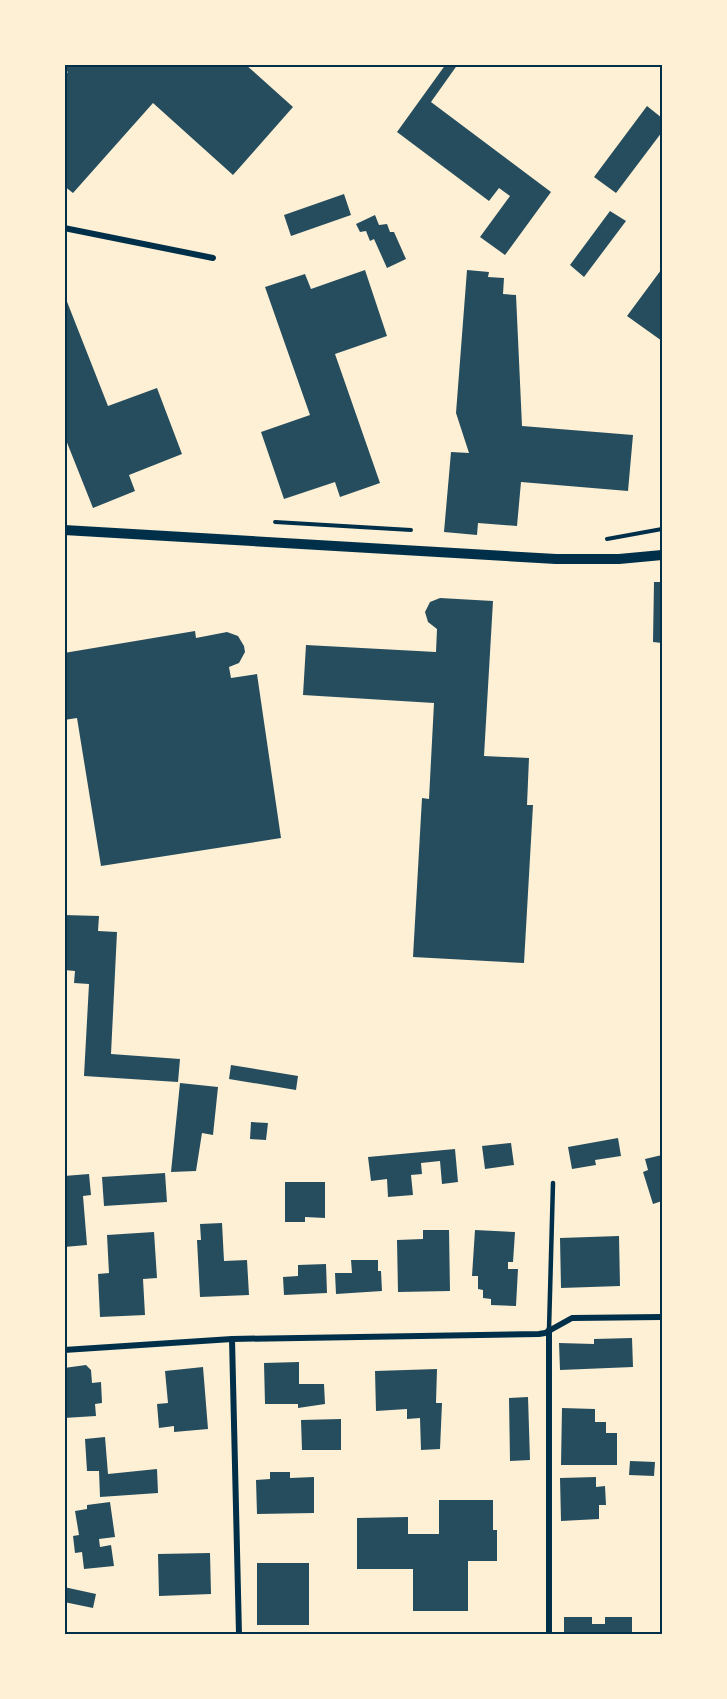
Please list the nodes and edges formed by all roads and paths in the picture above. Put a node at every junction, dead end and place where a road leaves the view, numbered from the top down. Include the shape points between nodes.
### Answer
1 (64, 228) edge
2 (213, 258) dead end
3 (268, 521) dead end
4 (663, 529) edge
5 (64, 530) edge
6 (417, 530) dead end
7 (599, 540) dead end
8 (663, 555) edge
9 (553, 1183) dead end
10 (663, 1317) edge
11 (549, 1330) junction
12 (232, 1339) junction
13 (64, 1350) edge
14 (238, 1635) edge
15 (549, 1635) edge

1 - 2 street
3 - 6 path
4 - 7 path
5 - 8 street via 556,559
9 - 11 lane
10 - 11 street via 572,1318
11 - 12 street via 539,1334
11 - 15 street
12 - 13 street
12 - 14 street

